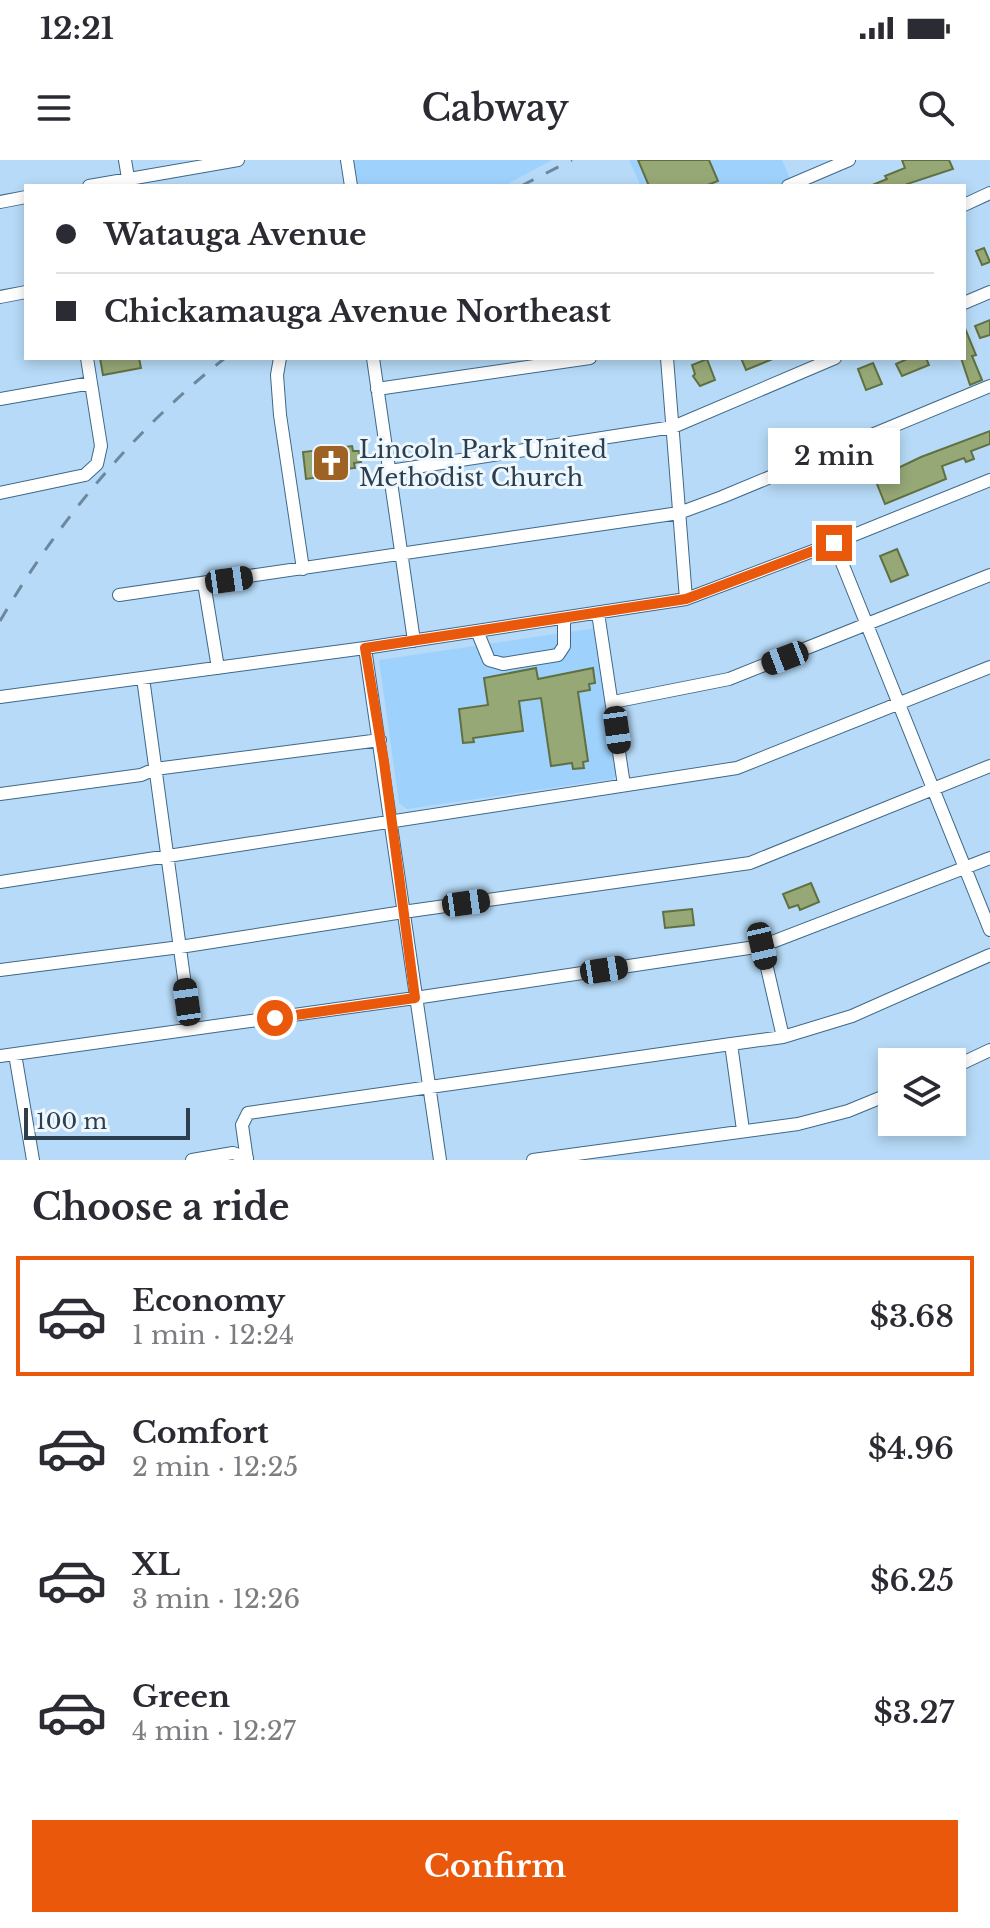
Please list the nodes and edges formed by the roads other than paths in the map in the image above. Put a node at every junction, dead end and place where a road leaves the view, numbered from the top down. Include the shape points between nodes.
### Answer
1 (125, 160) edge
2 (238, 160) edge
3 (347, 160) edge
4 (849, 160) edge
5 (129, 182) edge
6 (109, 184) edge
7 (351, 184) edge
8 (793, 184) edge
9 (990, 193) edge
10 (24, 197) edge
11 (0, 202) edge
12 (966, 204) edge
13 (24, 292) edge
14 (990, 292) edge
15 (0, 297) edge
16 (966, 302) edge
17 (87, 360) edge
18 (280, 360) edge
19 (373, 360) edge
20 (576, 360) edge
21 (667, 360) edge
22 (830, 360) edge
23 (91, 383) junction
24 (990, 386) edge
25 (377, 389) junction
26 (0, 399) edge
27 (673, 427) junction
28 (390, 471) junction
29 (990, 480) edge
30 (0, 493) edge
31 (679, 513) junction
32 (834, 543) junction
33 (401, 555) junction
34 (303, 569) junction
35 (990, 575) edge
36 (204, 583) junction
37 (119, 595) dead end
38 (686, 599) junction
39 (598, 613) junction
40 (564, 618) junction
41 (868, 626) junction
42 (477, 631) junction
43 (414, 641) junction
44 (365, 648) junction
45 (990, 667) edge
46 (218, 668) junction
47 (143, 678) junction
48 (0, 697) edge
49 (613, 702) junction
50 (900, 704) junction
51 (380, 740) junction
52 (990, 766) edge
53 (155, 769) junction
54 (624, 785) junction
55 (934, 789) junction
56 (0, 794) edge
57 (390, 822) junction
58 (167, 856) junction
59 (990, 858) edge
60 (964, 868) junction
61 (0, 882) edge
62 (403, 912) junction
63 (990, 930) edge
64 (762, 946) junction
65 (180, 947) junction
66 (990, 955) edge
67 (0, 970) edge
68 (415, 998) junction
69 (191, 1029) junction
70 (783, 1037) junction
71 (731, 1044) junction
72 (990, 1050) edge
73 (15, 1054) junction
74 (0, 1056) edge
75 (966, 1061) edge
76 (428, 1086) junction
77 (878, 1099) edge
78 (743, 1130) junction
79 (247, 1159) edge
80 (33, 1160) edge
81 (192, 1160) edge
82 (440, 1160) edge
83 (533, 1160) edge

1 - 5 street
2 - 5 street
3 - 7 street
4 - 8 street
5 - 6 street
9 - 12 street
10 - 11 street
13 - 15 street
14 - 16 street
17 - 23 street
18 - 34 street via 280,415
19 - 25 street
20 - 25 street
21 - 27 street
22 - 27 street
23 - 26 street
23 - 30 street via 101,446 97,464 85,475
24 - 31 street
25 - 28 street
27 - 28 street
27 - 31 street
28 - 33 street
29 - 32 street
31 - 33 street
31 - 38 street
32 - 38 street
32 - 41 street
33 - 34 street
33 - 43 street
34 - 36 street
35 - 41 street
36 - 37 street
36 - 46 street
38 - 39 street
39 - 40 street
39 - 49 street
40 - 42 street
40 - 42 street via 564,646 558,655 503,664 489,660
41 - 49 street via 729,679
41 - 50 street
42 - 43 street
43 - 44 street
44 - 46 street
44 - 51 street
45 - 50 street
46 - 47 street
47 - 48 street
47 - 53 street
49 - 54 street
50 - 54 street via 737,768
50 - 55 street
51 - 53 street
51 - 57 street
52 - 55 street
53 - 56 street
53 - 58 street
54 - 57 street
55 - 60 street
55 - 62 street via 750,863
57 - 58 street
57 - 62 street
58 - 61 street
58 - 65 street
59 - 60 street
60 - 63 street
60 - 64 street
62 - 65 street
62 - 68 street
64 - 68 street
64 - 70 street
65 - 67 street
65 - 69 street
66 - 70 street via 852,1016
68 - 69 street
68 - 76 street
69 - 73 street
70 - 71 street
71 - 76 street
71 - 78 street
72 - 75 street
73 - 74 street
73 - 80 street
76 - 79 street via 248,1113 242,1125
76 - 82 street
77 - 78 street via 798,1124
78 - 83 street
79 - 81 street via 233,1153

